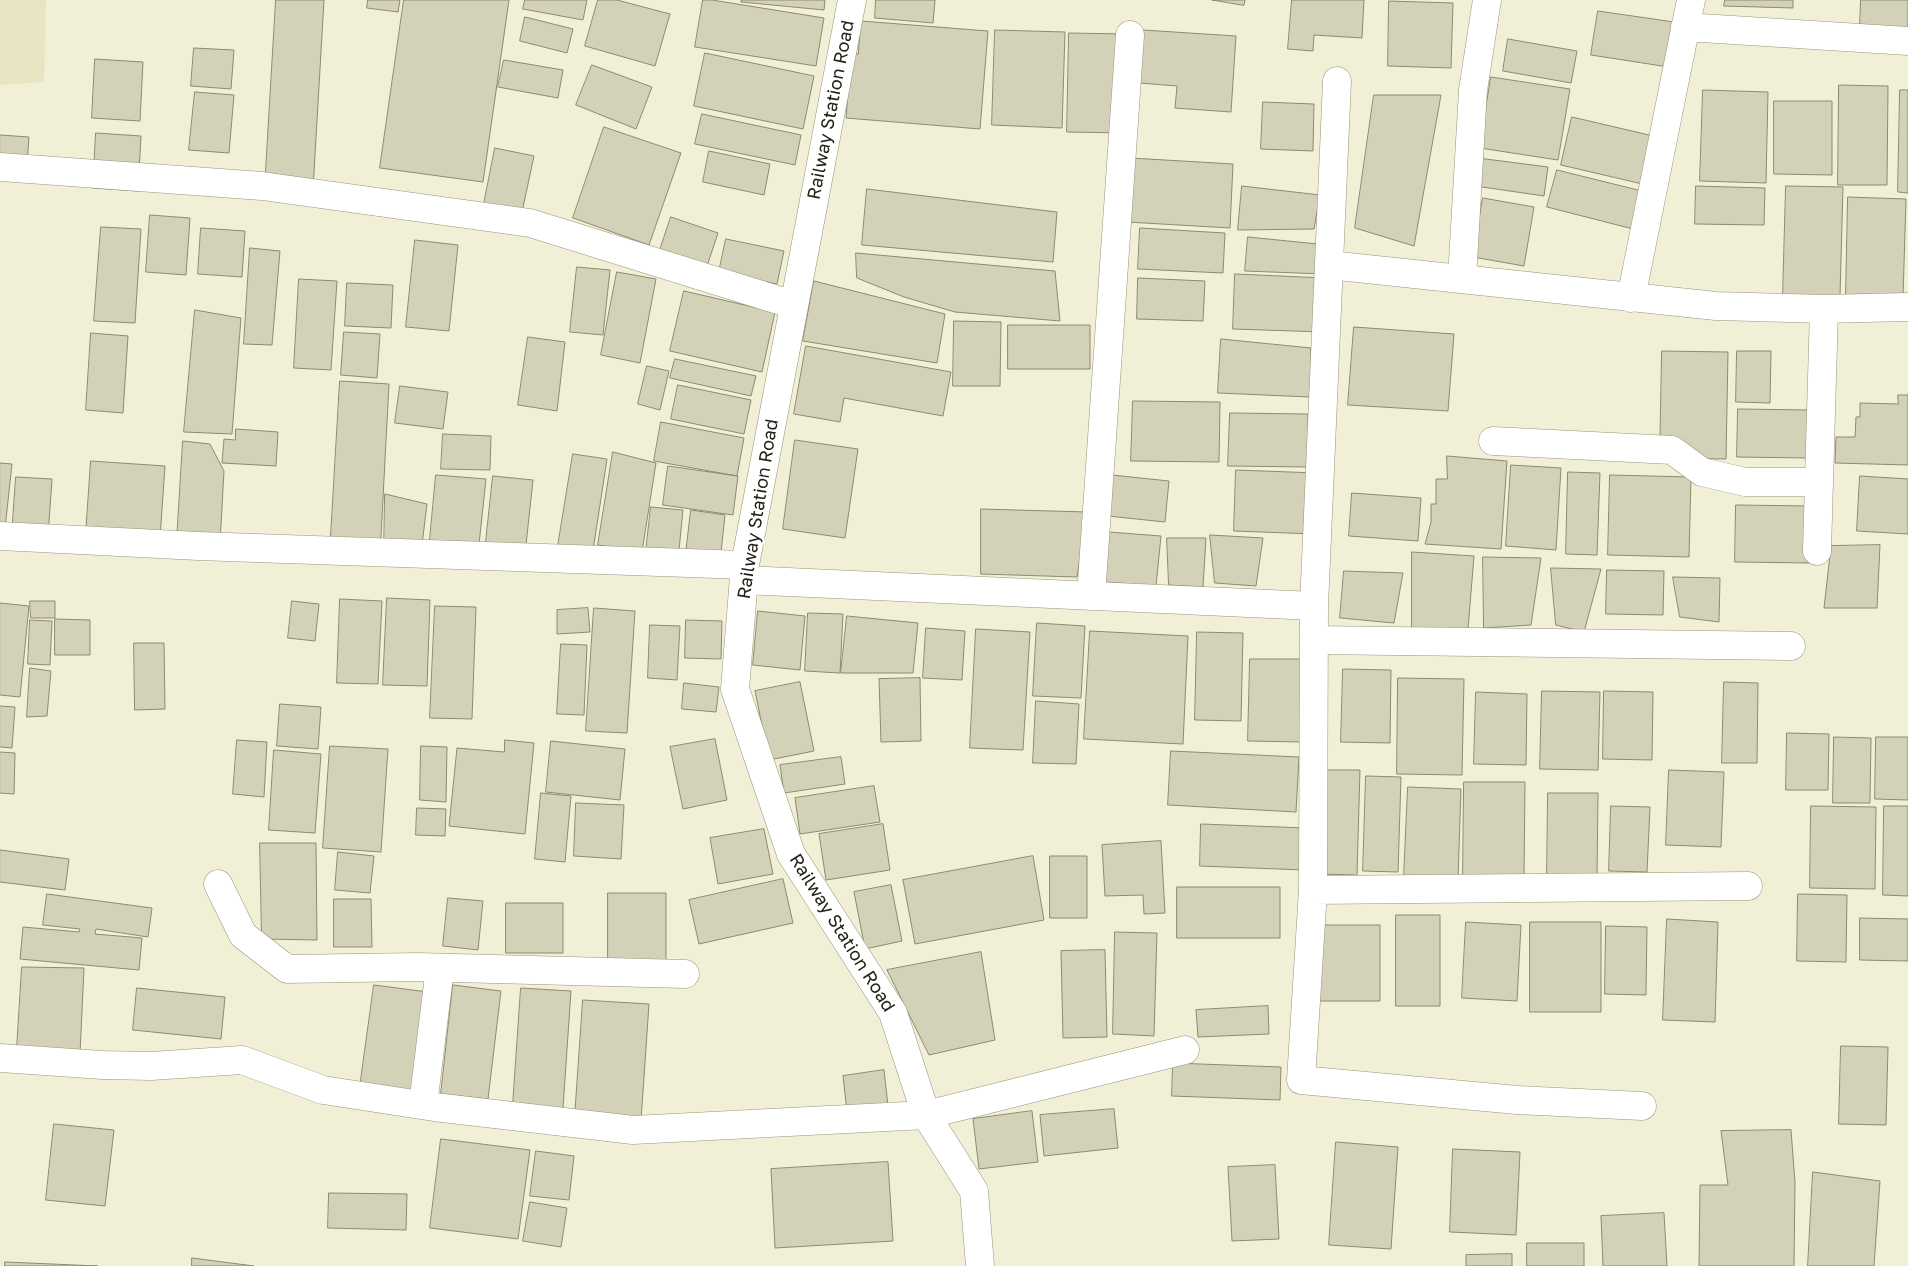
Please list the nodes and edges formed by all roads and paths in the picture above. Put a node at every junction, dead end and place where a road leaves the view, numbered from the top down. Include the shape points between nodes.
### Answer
1 (852, 0) edge
2 (1487, 0) edge
3 (1691, 0) edge
4 (1685, 27) junction
5 (1130, 35) dead end
6 (1908, 41) edge
7 (1337, 81) dead end
8 (0, 167) edge
9 (1329, 265) junction
10 (1462, 280) junction
11 (1631, 298) junction
12 (794, 305) junction
13 (1908, 308) edge
14 (1824, 309) junction
15 (1493, 441) dead end
16 (1818, 482) junction
17 (0, 536) edge
18 (1817, 551) dead end
19 (745, 572) junction
20 (1091, 596) junction
21 (1314, 606) junction
22 (1314, 640) junction
23 (1791, 646) dead end
24 (218, 884) dead end
25 (1748, 886) dead end
26 (1313, 890) junction
27 (440, 968) junction
28 (685, 974) dead end
29 (1186, 1050) dead end
30 (0, 1058) edge
31 (423, 1105) junction
32 (1642, 1106) dead end
33 (926, 1116) junction
34 (980, 1266) edge

1 - 12 street, Railway Station Road
2 - 10 street via 1473,90
3 - 4 street
4 - 6 street
4 - 11 street
5 - 20 street
7 - 9 street
8 - 12 street via 262,186 530,223
9 - 10 street
9 - 21 street
10 - 11 street
11 - 14 street via 1716,306
12 - 19 street, Railway Station Road
13 - 14 street
14 - 16 street
15 - 16 street via 1672,450 1702,472 1745,482
16 - 18 street
17 - 19 street
19 - 20 street
19 - 33 street, Railway Station Road via 735,689 791,854 892,1014
20 - 21 street
21 - 22 street
22 - 23 street
22 - 26 street
24 - 27 street via 243,935 287,969
25 - 26 street
26 - 32 street via 1301,1080 1517,1100
27 - 28 street
27 - 31 street
29 - 33 street
30 - 31 street via 151,1066 242,1060 322,1090
31 - 33 street via 632,1130
33 - 34 street, Railway Station Road via 974,1190

